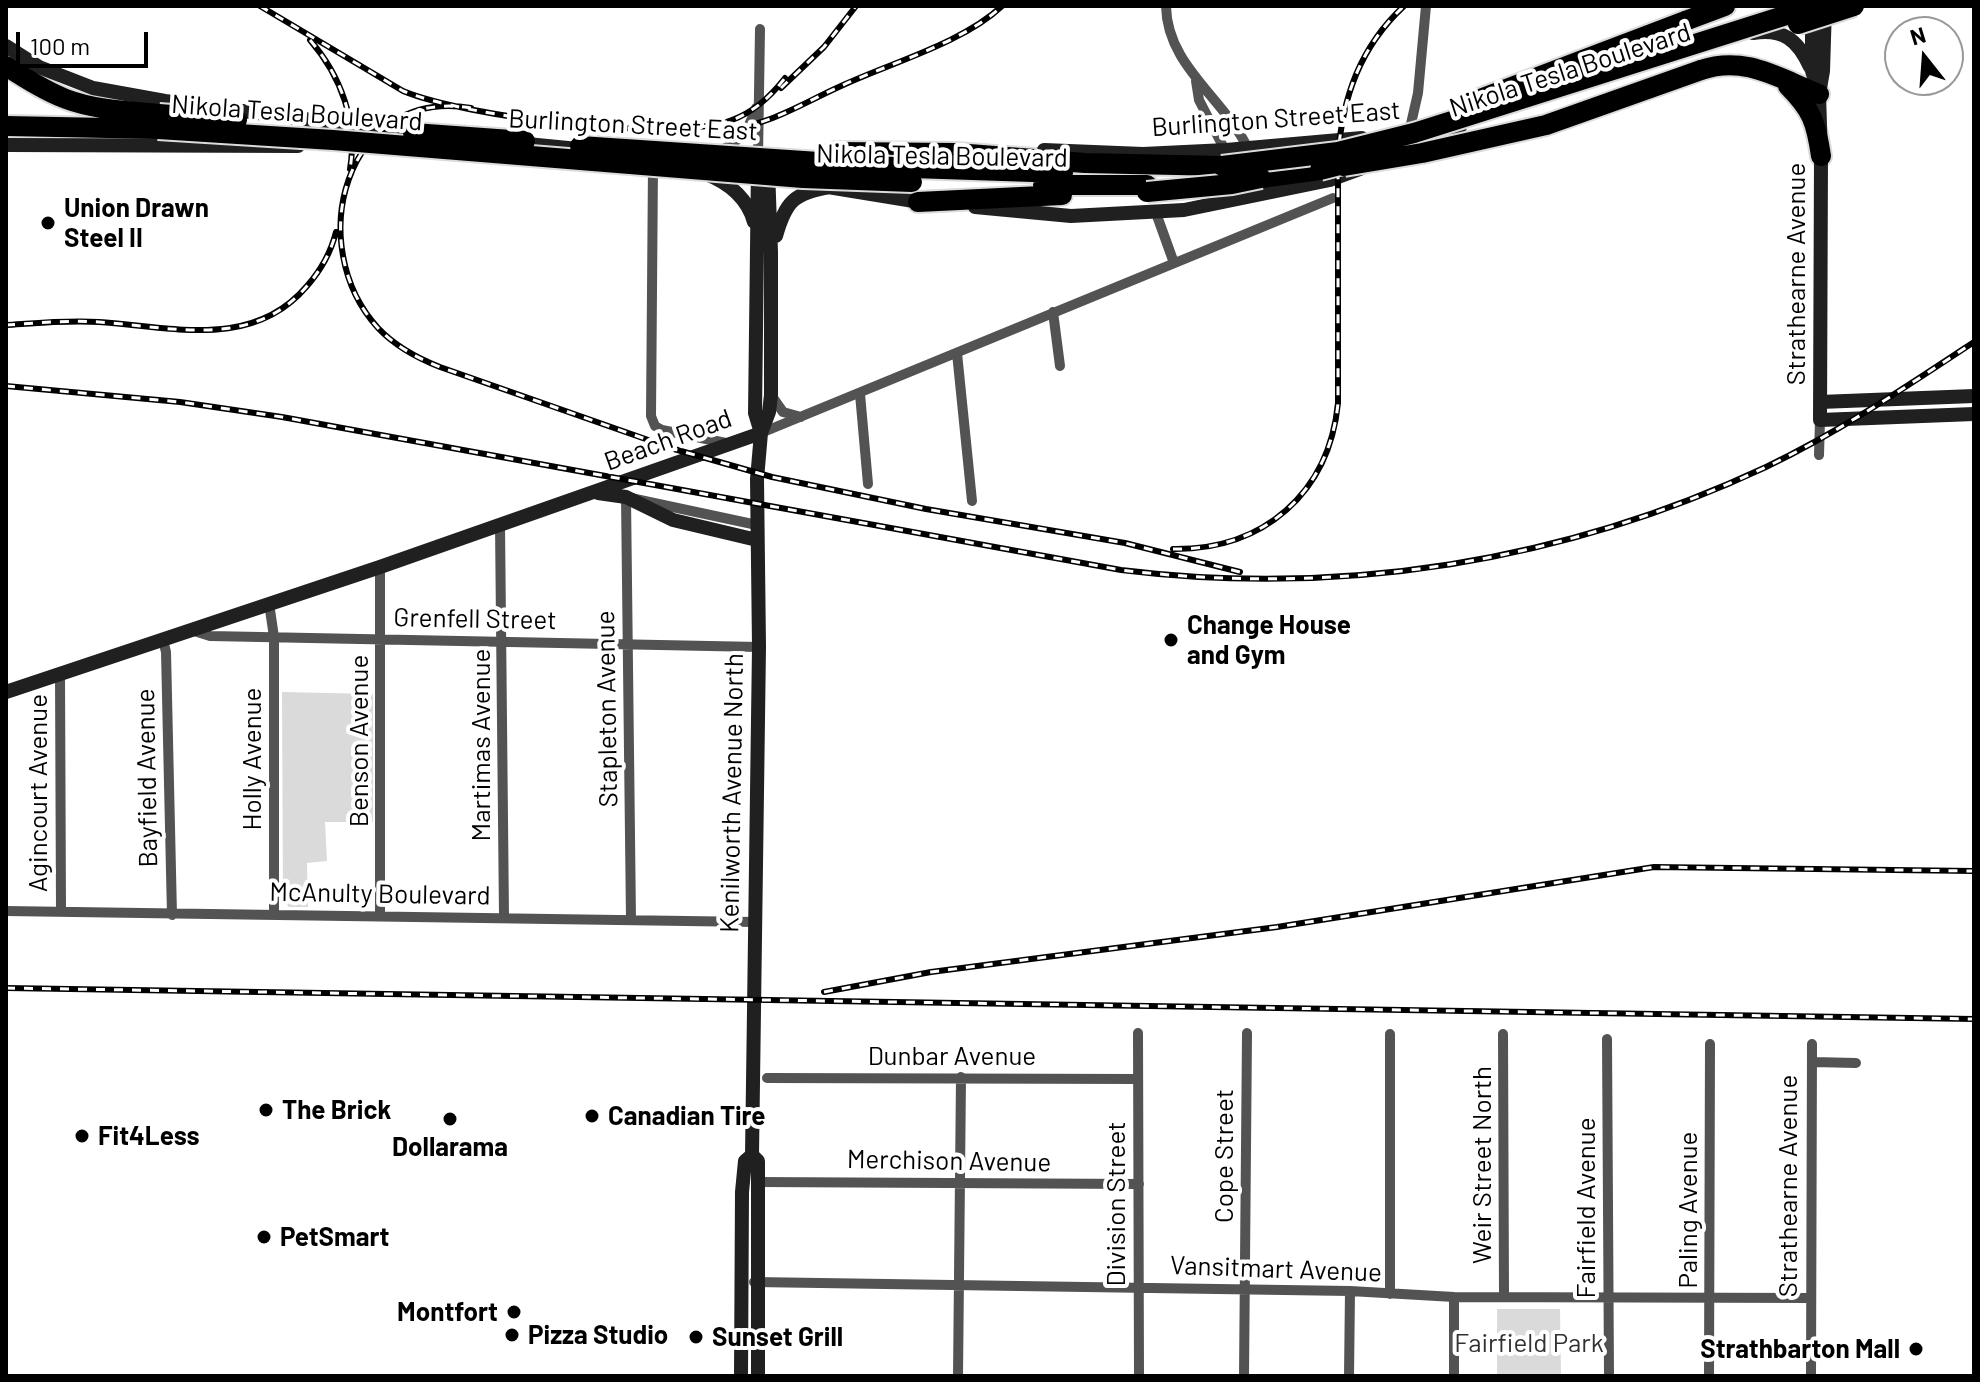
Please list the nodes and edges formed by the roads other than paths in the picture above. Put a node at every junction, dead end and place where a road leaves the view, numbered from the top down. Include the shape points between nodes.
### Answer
1 (1166, 6) edge
2 (1426, 6) edge
3 (1725, 6) edge
4 (1797, 6) edge
5 (1854, 6) edge
6 (1821, 8) edge
7 (760, 29) dead end
8 (1753, 33) junction
9 (6, 46) edge
10 (1684, 51) junction
11 (6, 66) edge
12 (1812, 71) junction
13 (1195, 79) junction
14 (1782, 80) junction
15 (1819, 94) junction
16 (759, 98) junction
17 (158, 122) junction
18 (6, 126) edge
19 (1460, 127) junction
20 (1408, 133) junction
21 (6, 145) edge
22 (1248, 148) junction
23 (1405, 150) junction
24 (834, 152) junction
25 (761, 153) junction
26 (1301, 156) junction
27 (1821, 156) junction
28 (1224, 158) junction
29 (695, 163) junction
30 (653, 165) junction
31 (1320, 170) junction
32 (764, 177) junction
33 (1147, 179) junction
34 (830, 187) junction
35 (1333, 198) dead end
36 (1242, 199) junction
37 (918, 202) junction
38 (1156, 213) junction
39 (756, 238) junction
40 (771, 252) junction
41 (1174, 263) junction
42 (1053, 312) junction
43 (957, 353) junction
44 (1060, 366) dead end
45 (860, 394) junction
46 (771, 395) junction
47 (1974, 396) edge
48 (1820, 402) junction
49 (1974, 414) edge
50 (803, 417) junction
51 (1820, 420) junction
52 (761, 433) junction
53 (728, 444) junction
54 (1819, 455) dead end
55 (868, 484) dead end
56 (593, 492) junction
57 (626, 497) junction
58 (972, 501) dead end
59 (500, 525) junction
60 (757, 533) junction
61 (380, 567) junction
62 (269, 603) junction
63 (191, 630) junction
64 (274, 637) junction
65 (163, 640) junction
66 (381, 640) junction
67 (503, 641) junction
68 (629, 643) junction
69 (759, 647) junction
70 (60, 674) junction
71 (6, 692) edge
72 (6, 911) edge
73 (61, 912) junction
74 (172, 915) junction
75 (274, 915) junction
76 (380, 916) junction
77 (504, 917) junction
78 (631, 920) junction
79 (754, 922) junction
80 (1138, 1033) dead end
81 (1247, 1033) dead end
82 (1390, 1034) dead end
83 (1503, 1034) dead end
84 (1607, 1039) dead end
85 (1710, 1044) dead end
86 (1812, 1044) dead end
87 (1813, 1062) junction
88 (1856, 1063) dead end
89 (961, 1077) junction
90 (767, 1078) dead end
91 (1137, 1079) junction
92 (752, 1155) junction
93 (758, 1182) junction
94 (960, 1184) junction
95 (1139, 1184) junction
96 (740, 1281) junction
97 (757, 1282) junction
98 (959, 1287) junction
99 (1137, 1287) junction
100 (1245, 1288) junction
101 (1350, 1291) junction
102 (1390, 1294) junction
103 (1504, 1296) junction
104 (1454, 1297) junction
105 (1709, 1297) junction
106 (1609, 1298) junction
107 (1811, 1298) junction
108 (741, 1376) edge
109 (758, 1376) edge
110 (958, 1376) edge
111 (1139, 1376) edge
112 (1244, 1376) edge
113 (1349, 1376) edge
114 (1454, 1376) edge
115 (1609, 1376) edge
116 (1709, 1376) edge
117 (1811, 1376) edge

1 - 13 street via 1172,41
2 - 20 street via 1418,93
3 - 26 highway, bridge via 1382,137
4 - 10 main road, Burlington Street East
5 - 31 highway, Nikola Tesla Boulevard, bridge via 1421,145
6 - 8 main road, Burlington Street East
6 - 12 main road, Strathearne Avenue
6 - 15 main road, Strathearne Avenue
6 - 26 highway, Nikola Tesla Boulevard, bridge via 1365,147
7 - 16 street, Kenilworth Avenue North
8 - 10 main road, Burlington Street East
8 - 12 main road via 1777,31 1791,37
9 - 29 main road, Burlington Street East via 68,80 151,99 354,127
10 - 19 main road, Burlington Street East
11 - 17 highway, Nikola Tesla Boulevard via 68,100
12 - 15 main road, Strathearne Avenue
13 - 22 street
13 - 28 street
14 - 15 highway
14 - 27 highway via 1808,106
14 - 31 highway, bridge via 1739,64 1701,70 1546,125
15 - 27 main road, Strathearne Avenue
16 - 25 street, Kenilworth Avenue North
16 - 29 street via 738,140
17 - 18 highway, Nikola Tesla Boulevard
17 - 33 highway, Nikola Tesla Boulevard, bridge via 912,175 1037,173
19 - 20 main road, Burlington Street East
19 - 23 main road, Burlington Street East
20 - 22 main road, Burlington Street East
20 - 23 street
21 - 30 main road, Burlington Street East via 354,143
22 - 28 main road, Burlington Street East
22 - 36 street via 1250,174
23 - 36 main road, Burlington Street East via 1338,178
24 - 25 main road, Burlington Street East
24 - 28 main road, Burlington Street East via 967,147
24 - 33 highway via 956,153
25 - 29 main road, Burlington Street East
25 - 32 main road, Kenilworth Avenue North
26 - 28 highway, Nikola Tesla Boulevard, bridge
27 - 48 main road, Strathearne Avenue
28 - 33 highway, Nikola Tesla Boulevard
28 - 36 street via 1236,174
29 - 30 main road, Burlington Street East
29 - 32 main road, Burlington Street East
29 - 39 main road via 739,194 752,216
30 - 53 street via 651,416 662,430
31 - 33 highway, Nikola Tesla Boulevard, bridge via 1232,184
32 - 34 main road, Burlington Street East
32 - 39 main road, Kenilworth Avenue North
32 - 40 main road, Kenilworth Avenue North
33 - 37 highway
34 - 37 main road, Burlington Street East
34 - 40 main road via 805,192 788,203
35 - 41 street, Beach Road
36 - 38 main road, Burlington Street East
37 - 38 main road, Burlington Street East via 1071,216
38 - 41 street
39 - 52 main road, Kenilworth Avenue North via 755,413
40 - 46 main road, Kenilworth Avenue North
41 - 42 street, Beach Road
42 - 43 street, Beach Road
42 - 44 street
43 - 45 street, Beach Road
43 - 58 street
45 - 50 street, Beach Road
45 - 55 street
46 - 50 street via 783,412
46 - 52 main road, Kenilworth Avenue North
47 - 48 main road
48 - 51 main road, Strathearne Avenue
49 - 51 main road
50 - 52 street, Beach Road
51 - 54 street, Strathearne Avenue
52 - 53 main road, Beach Road
52 - 60 main road, Kenilworth Avenue North
53 - 56 main road, Beach Road
56 - 57 main road
56 - 59 main road, Beach Road
57 - 60 main road via 673,520
57 - 68 street, Stapleton Avenue
59 - 61 main road, Beach Road
59 - 67 street, Martimas Avenue
60 - 69 main road, Kenilworth Avenue North
61 - 62 main road, Beach Road
61 - 66 street, Benson Avenue
62 - 63 main road, Beach Road
62 - 64 street, Holly Avenue
63 - 64 street, Grenfell Street via 210,636
63 - 65 main road, Beach Road
64 - 66 street, Grenfell Street
64 - 75 street, Holly Avenue
65 - 70 main road, Beach Road
65 - 74 street, Bayfield Avenue
66 - 67 street, Grenfell Street
66 - 76 street, Benson Avenue
67 - 68 street, Grenfell Street
67 - 77 street, Martimas Avenue
68 - 69 street, Grenfell Street
68 - 78 street, Stapleton Avenue
69 - 79 main road, Kenilworth Avenue North
70 - 71 main road, Beach Road
70 - 73 street, Agincourt Avenue
72 - 73 street, McAnulty Boulevard
73 - 74 street, McAnulty Boulevard
74 - 75 street, McAnulty Boulevard
75 - 76 street, McAnulty Boulevard
76 - 77 street, McAnulty Boulevard
77 - 78 street, McAnulty Boulevard
78 - 79 street, McAnulty Boulevard
79 - 92 main road, Kenilworth Avenue North
80 - 91 street, Division Street
81 - 100 street, Cope Street
82 - 102 street
83 - 103 street, Weir Street North
84 - 106 street, Fairfield Avenue
85 - 105 street, Paling Avenue
86 - 87 street, Strathearne Avenue
87 - 88 street
87 - 107 street, Strathearne Avenue
89 - 90 street, Dunbar Avenue
89 - 91 street, Dunbar Avenue
89 - 94 street
91 - 95 street, Division Street
92 - 93 main road, Kenilworth Avenue North via 758,1161
92 - 96 main road, Kenilworth Avenue North via 745,1161 742,1192
93 - 94 street, Merchison Avenue
93 - 97 main road, Kenilworth Avenue North
94 - 95 street, Merchison Avenue
94 - 98 street
95 - 99 street, Division Street
96 - 97 street, Vansitmart Avenue
96 - 108 main road, Kenilworth Avenue North
97 - 98 street, Vansitmart Avenue
97 - 109 main road, Kenilworth Avenue North
98 - 99 street, Vansitmart Avenue
98 - 110 street
99 - 100 street, Vansitmart Avenue
99 - 111 street, Division Street
100 - 101 street, Vansitmart Avenue
100 - 112 street, Cope Street
101 - 102 street, Vansitmart Avenue
101 - 113 street
102 - 104 street, Vansitmart Avenue
103 - 104 street, Vansitmart Avenue
103 - 106 street, Vansitmart Avenue
104 - 114 street, Weir Street North
105 - 106 street, Vansitmart Avenue
105 - 107 street, Vansitmart Avenue
105 - 116 street, Paling Avenue
106 - 115 street, Fairfield Avenue
107 - 117 street, Strathearne Avenue

